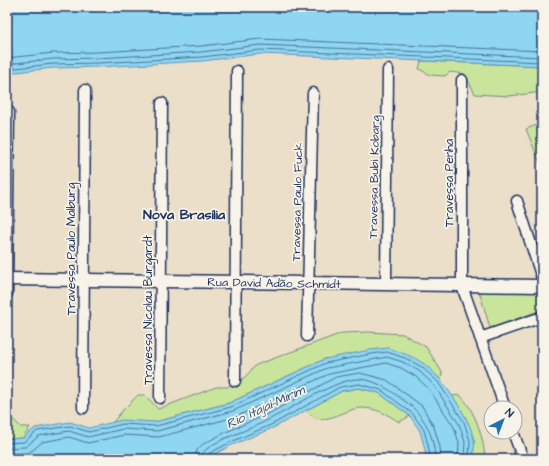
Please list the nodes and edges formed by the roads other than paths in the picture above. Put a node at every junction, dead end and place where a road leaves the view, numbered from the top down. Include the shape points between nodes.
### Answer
1 (388, 70) dead end
2 (237, 71) dead end
3 (462, 80) dead end
4 (85, 90) dead end
5 (313, 93) dead end
6 (162, 103) dead end
7 (9, 112) dead end
8 (517, 201) dead end
9 (542, 278) edge
10 (7, 279) edge
11 (84, 280) junction
12 (161, 281) junction
13 (236, 282) junction
14 (308, 283) junction
15 (386, 284) junction
16 (462, 286) junction
17 (542, 286) edge
18 (7, 294) edge
19 (542, 317) edge
20 (307, 336) dead end
21 (480, 338) junction
22 (235, 381) dead end
23 (160, 398) dead end
24 (502, 400) edge
25 (83, 408) dead end
26 (516, 440) edge
27 (523, 459) edge

1 - 15 street, Travessa Bubi Kobarg
2 - 13 street
3 - 16 street, Travessa Penha
4 - 11 street, Travessa Paulo Malburg
5 - 14 street, Travessa Paulo Fuck
6 - 12 street, Travessa Nicolau Burgardt
7 - 10 street
8 - 9 street
10 - 11 main road, Rua David Adão Schmidt
10 - 18 street
11 - 12 main road, Rua David Adão Schmidt
11 - 25 street, Travessa Paulo Malburg
12 - 13 main road, Rua David Adão Schmidt
12 - 23 street, Travessa Nicolau Burgardt
13 - 14 main road, Rua David Adão Schmidt
13 - 22 street
14 - 15 main road, Rua David Adão Schmidt
14 - 20 street, Travessa Paulo Fuck
15 - 16 main road, Rua David Adão Schmidt
16 - 17 main road, Rua David Adão Schmidt
16 - 21 street, Travessa Penha
19 - 21 street
21 - 24 street, Travessa Penha
26 - 27 street

